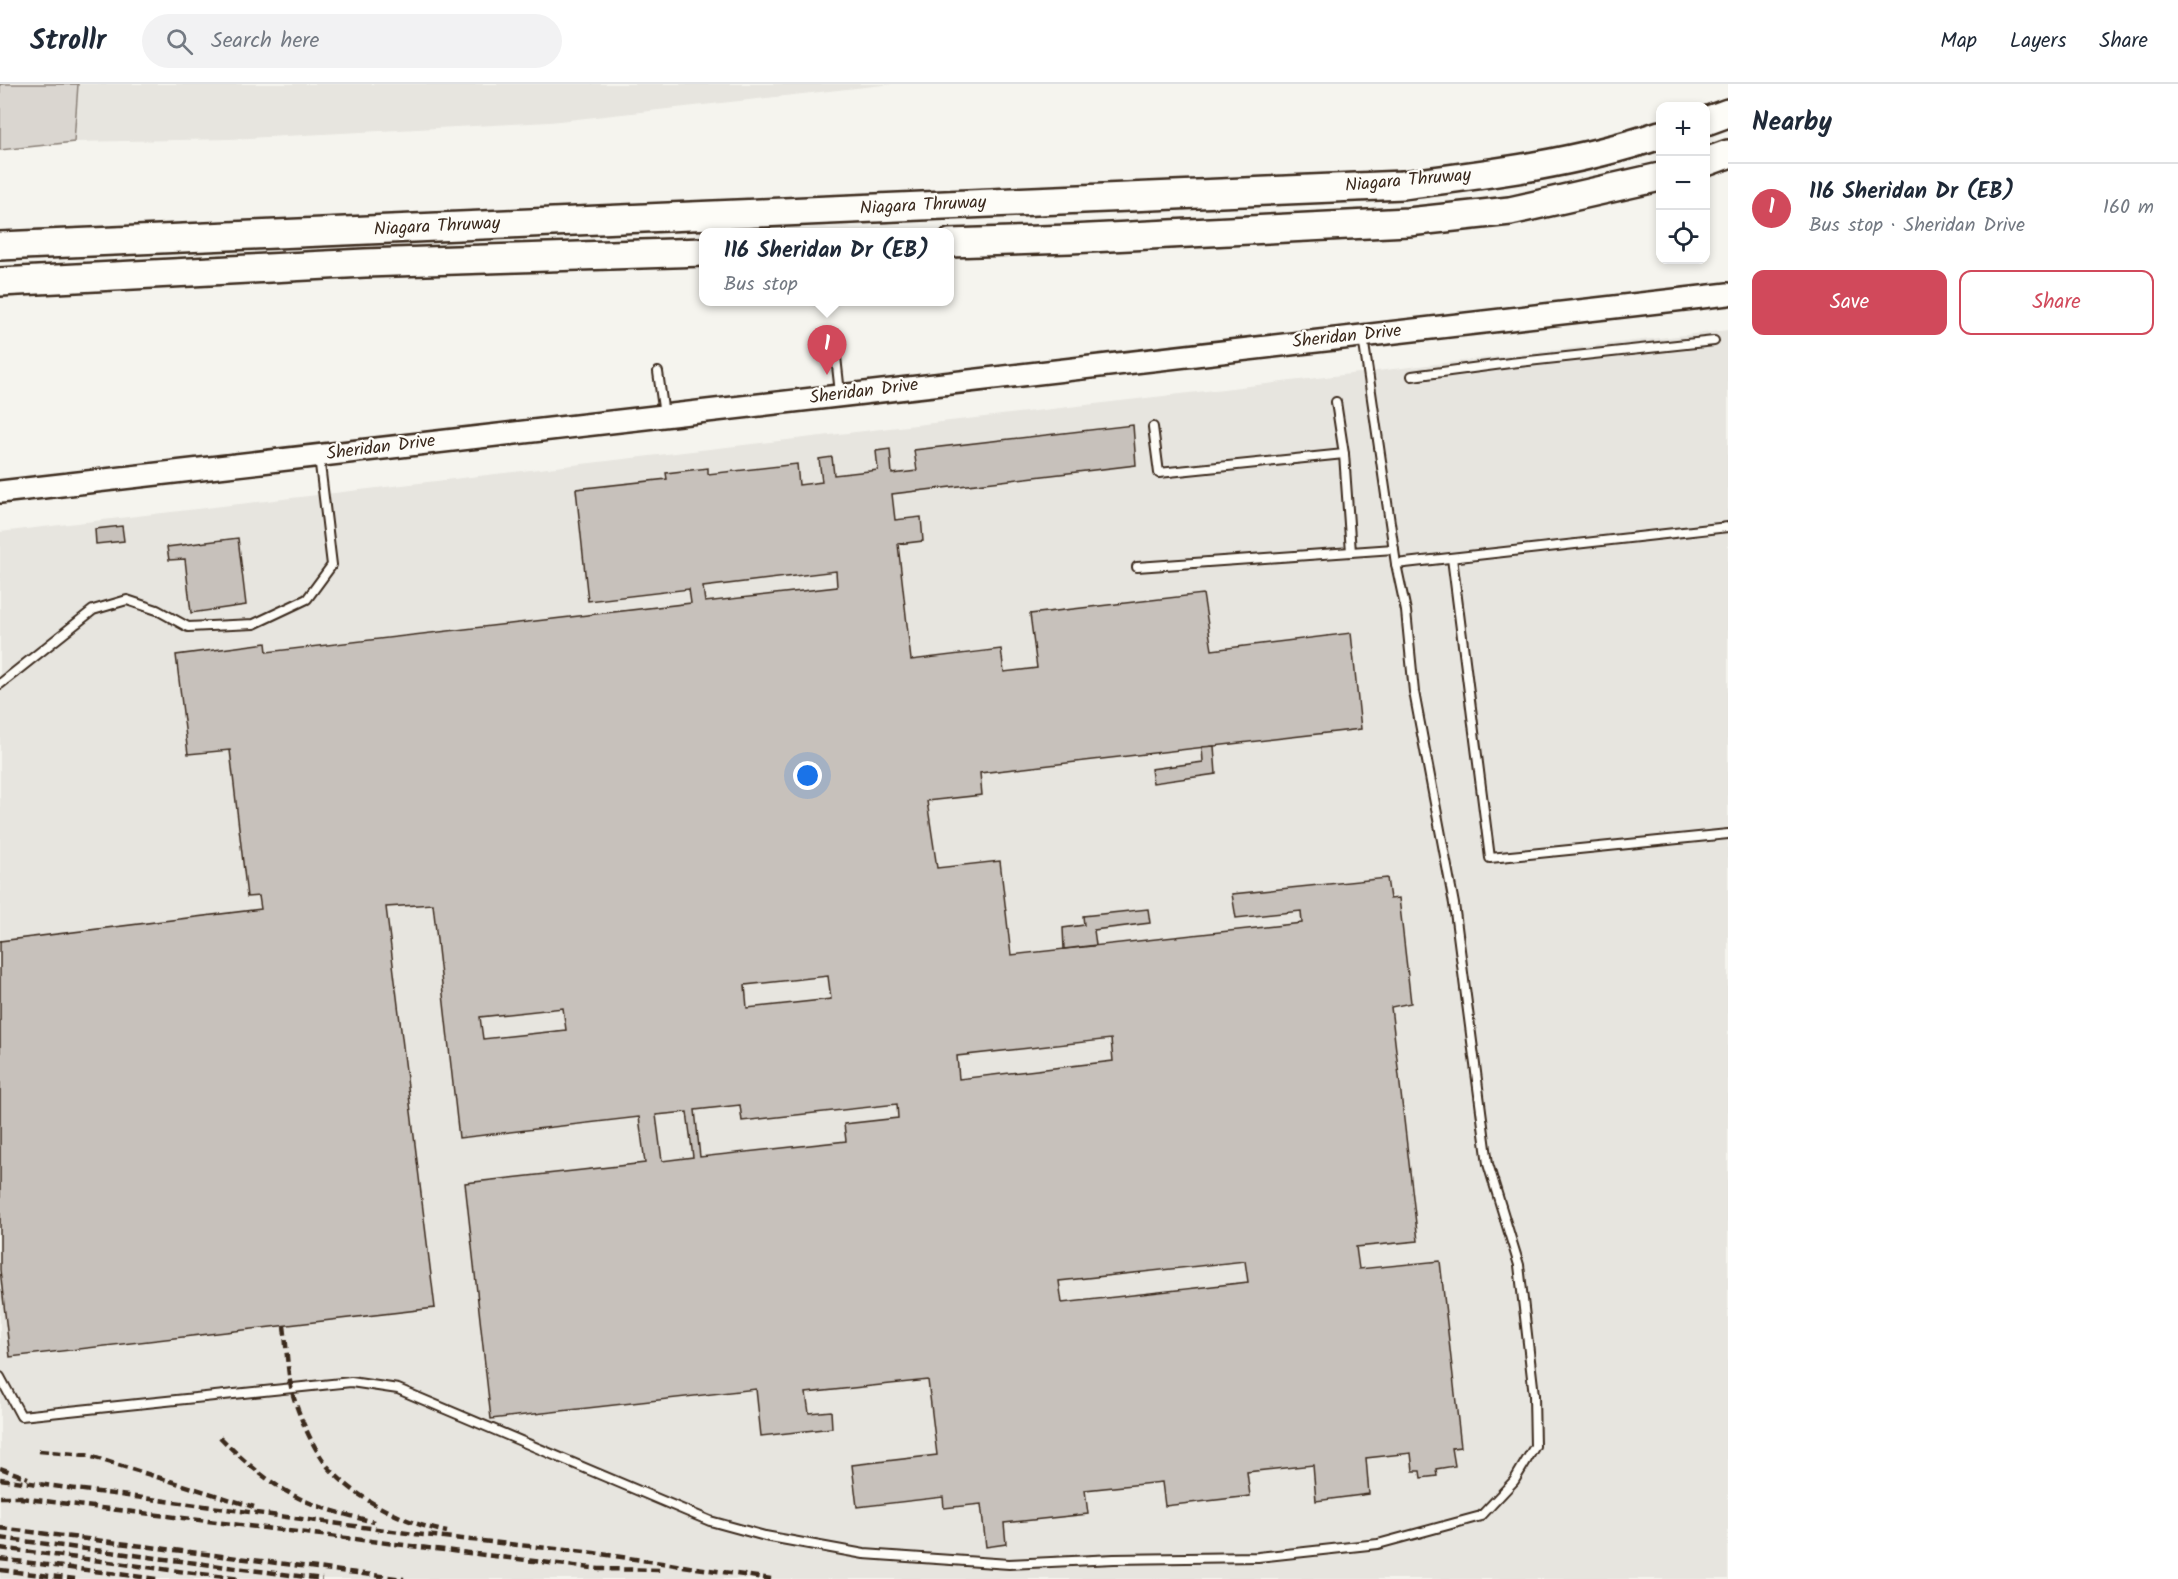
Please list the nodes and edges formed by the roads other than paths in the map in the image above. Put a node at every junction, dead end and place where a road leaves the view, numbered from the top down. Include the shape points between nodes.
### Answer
1 (1728, 113) edge
2 (1710, 120) edge
3 (1656, 136) edge
4 (1728, 154) edge
5 (1710, 161) edge
6 (1656, 178) edge
7 (954, 243) edge
8 (0, 246) edge
9 (699, 252) edge
10 (0, 282) edge
11 (1728, 294) edge
12 (1363, 334) junction
13 (1714, 341) dead end
14 (836, 357) dead end
15 (658, 372) dead end
16 (1412, 376) dead end
17 (840, 395) junction
18 (1336, 402) dead end
19 (664, 415) junction
20 (1153, 427) dead end
21 (1344, 454) junction
22 (319, 455) junction
23 (0, 492) edge
24 (1728, 527) edge
25 (1394, 549) junction
26 (1351, 552) junction
27 (1452, 558) junction
28 (1396, 564) junction
29 (1137, 567) dead end
30 (0, 684) edge
31 (1728, 834) edge
32 (0, 1377) edge

1 - 2 highway
3 - 8 highway, Niagara Thruway via 1571,160 1402,185
4 - 5 highway
6 - 7 highway via 1510,211 1408,222
9 - 10 highway, Niagara Thruway via 365,263
11 - 12 main road, Sheridan Drive
12 - 17 main road, Sheridan Drive
12 - 25 lane
13 - 16 lane
14 - 17 lane
15 - 19 lane
17 - 19 main road, Sheridan Drive
18 - 21 lane
19 - 22 main road, Sheridan Drive
20 - 21 lane via 1159,473
21 - 26 lane
22 - 23 main road, Sheridan Drive
22 - 30 lane via 332,565 307,600 254,624 188,627 127,600 93,610
24 - 27 lane
25 - 26 lane
25 - 28 lane
26 - 29 lane
27 - 28 lane
27 - 31 lane via 1490,858
28 - 32 lane via 1406,611 1414,692 1454,904 1488,1164 1519,1265 1534,1395 1535,1446 1515,1481 1480,1516 1378,1544 1258,1557 1009,1564 864,1554 765,1536 710,1521 398,1389 351,1382 21,1416

